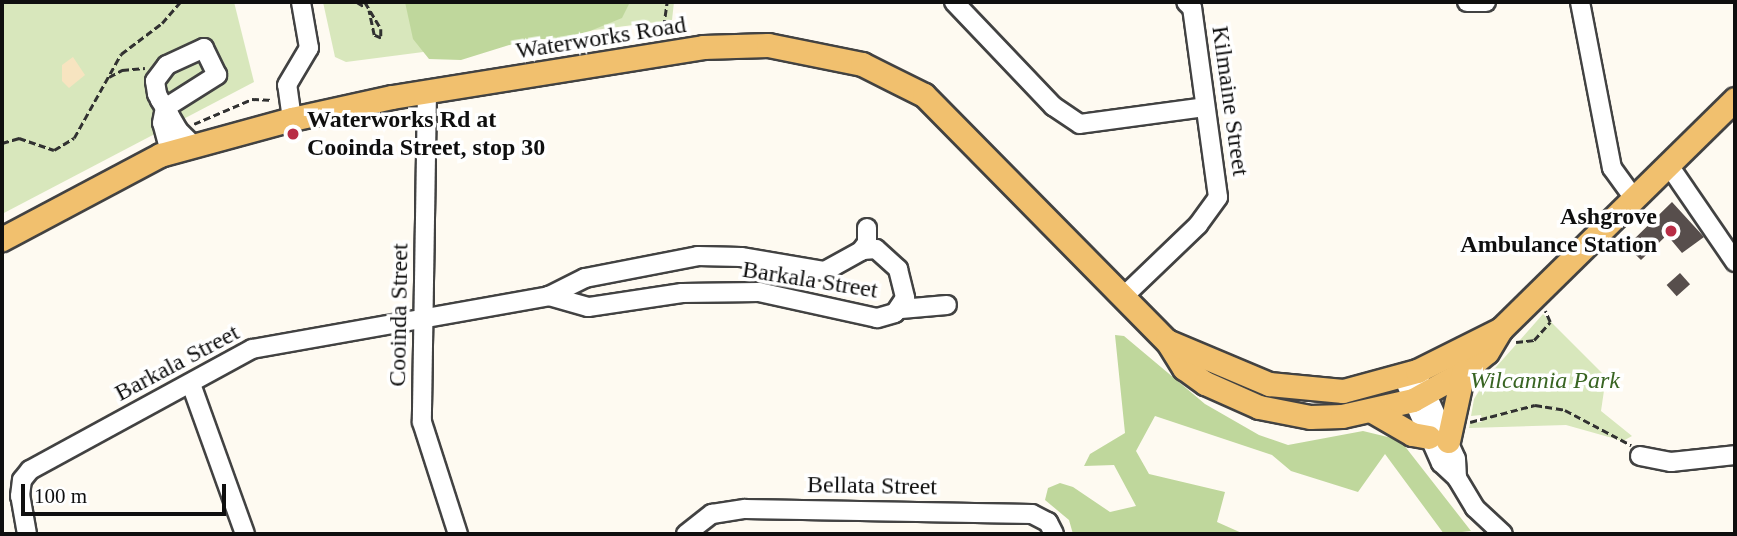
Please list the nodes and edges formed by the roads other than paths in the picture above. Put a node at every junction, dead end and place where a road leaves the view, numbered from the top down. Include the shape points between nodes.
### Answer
1 (301, 2) edge
2 (954, 2) edge
3 (1467, 2) edge
4 (1486, 2) edge
5 (1580, 2) edge
6 (1192, 4) edge
7 (426, 91) junction
8 (1735, 99) edge
9 (1205, 107) junction
10 (292, 120) junction
11 (194, 145) junction
12 (170, 152) junction
13 (1668, 164) junction
14 (1634, 198) junction
15 (867, 228) dead end
16 (2, 239) edge
17 (861, 251) junction
18 (1735, 262) edge
19 (549, 296) junction
20 (1123, 297) junction
21 (947, 304) dead end
22 (901, 309) junction
23 (423, 317) junction
24 (1508, 336) junction
25 (1167, 341) junction
26 (1463, 372) junction
27 (1410, 374) junction
28 (191, 384) junction
29 (1420, 397) junction
30 (1374, 412) junction
31 (1439, 439) junction
32 (1735, 455) edge
33 (1640, 456) road end
34 (27, 534) edge
35 (245, 534) edge
36 (458, 534) edge
37 (686, 534) edge
38 (1054, 534) edge
39 (1503, 534) edge

1 - 10 street via 309,48 287,85
2 - 9 street via 1053,106 1080,124
3 - 4 street
5 - 14 street via 1612,167
6 - 9 street, Kilmaine Street
7 - 10 main road, Waterworks Road
7 - 20 main road, Waterworks Road via 735,44 768,45 862,64 909,85 939,107
7 - 23 street, Cooinda Street
8 - 13 main road, Waterworks Road
9 - 20 street, Kilmaine Street via 1219,186 1214,206
10 - 11 main road, Waterworks Road
11 - 12 main road, Waterworks Road
11 - 12 street via 165,108 162,123
12 - 16 main road, Waterworks Road
13 - 14 main road, Waterworks Road
13 - 18 street
14 - 24 main road, Waterworks Road
15 - 17 street via 867,243
17 - 19 street, Barkala Street via 825,271 741,257 686,258 585,278
17 - 22 street, Barkala Street via 876,249 894,262 905,292
19 - 22 street, Barkala Street via 588,307 682,293 750,291 872,318
19 - 23 street, Barkala Street
20 - 25 main road, Waterworks Road
21 - 22 street
23 - 28 street, Barkala Street via 252,349
23 - 36 street, Cooinda Street via 423,437
24 - 26 main road, Waterworks Road
24 - 27 main road, Waterworks Road
25 - 27 main road, Waterworks Road via 1239,374 1286,388 1343,391
25 - 30 main road, Waterworks Road via 1184,368 1245,403 1310,417
26 - 29 main road, Waterworks Road
26 - 31 main road
27 - 29 street
28 - 34 street, Barkala Street via 30,470 22,480 20,496
28 - 35 street
29 - 30 main road, Waterworks Road
29 - 31 street
30 - 31 main road via 1412,433
31 - 39 street via 1456,459 1457,478 1475,508
32 - 33 street via 1671,462
37 - 38 street, Bellata Street via 712,514 745,509 1032,514 1048,522

